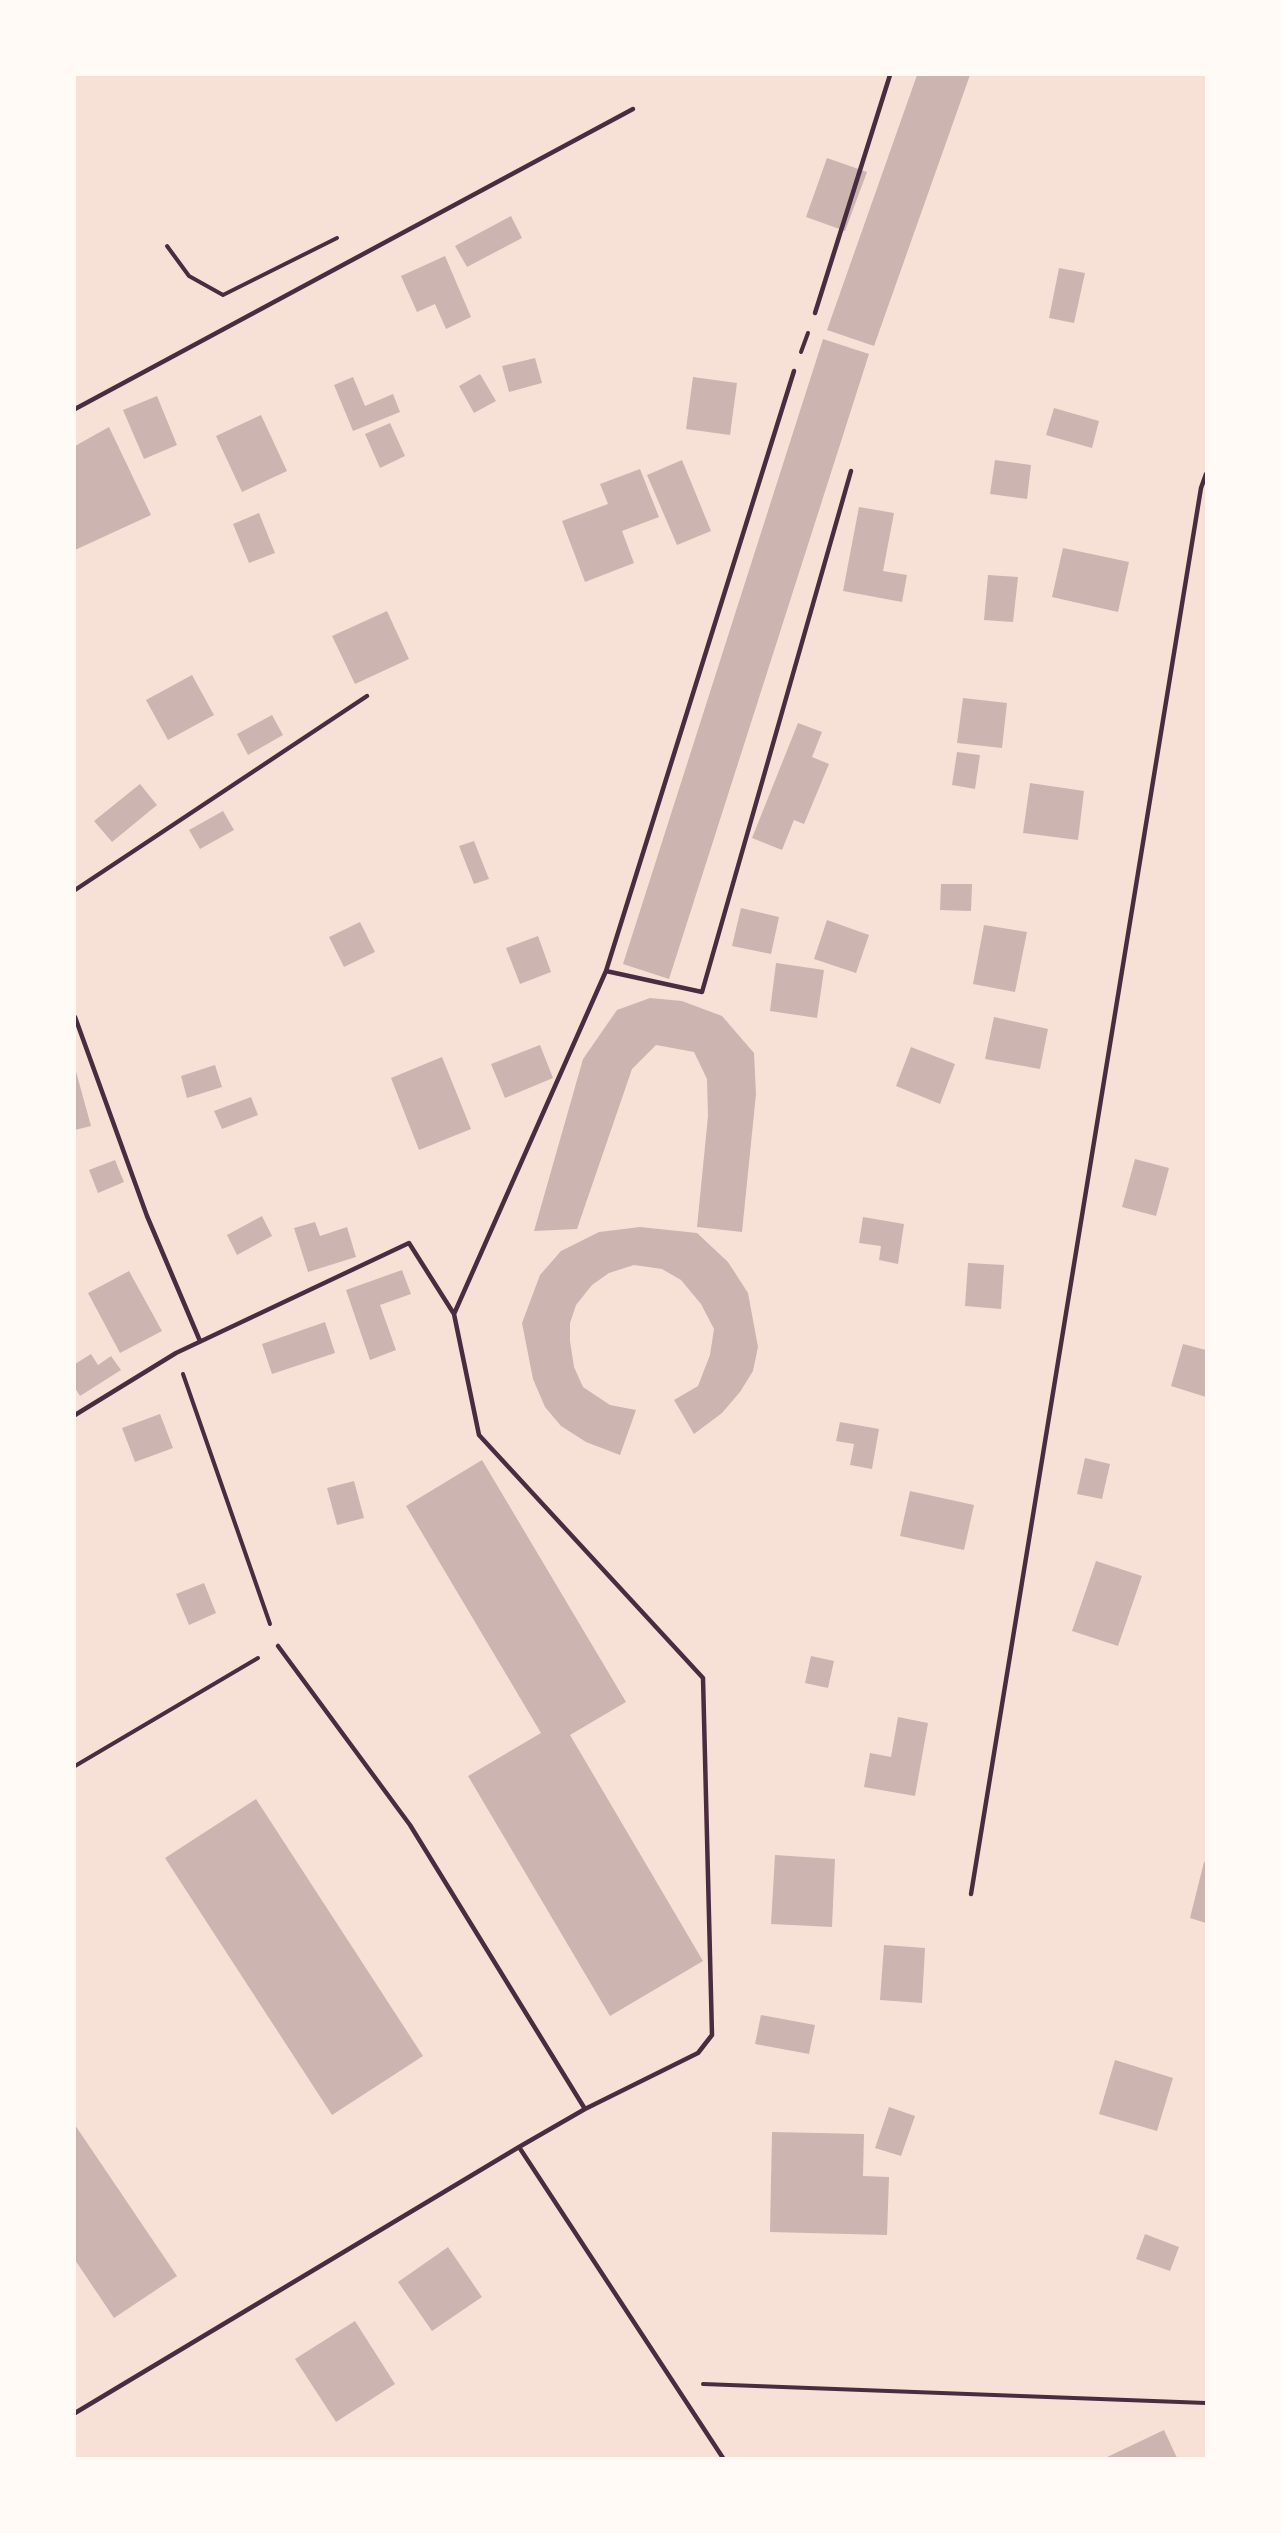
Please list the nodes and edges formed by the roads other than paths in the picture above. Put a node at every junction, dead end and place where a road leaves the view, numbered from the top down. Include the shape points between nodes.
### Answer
1 (890, 75) edge
2 (633, 109) dead end
3 (815, 313) road end
4 (794, 371) road end
5 (75, 409) edge
6 (851, 471) dead end
7 (1206, 474) edge
8 (1203, 489) edge
9 (367, 696) dead end
10 (75, 890) edge
11 (606, 971) junction
12 (75, 1017) edge
13 (454, 1314) junction
14 (200, 1341) junction
15 (75, 1415) edge
16 (278, 1646) road end
17 (971, 1894) dead end
18 (585, 2109) junction
19 (519, 2147) junction
20 (75, 2413) edge
21 (723, 2458) edge

1 - 3 lane
2 - 5 lane
4 - 11 lane
6 - 11 lane via 702,992
7 - 8 lane
8 - 17 lane
9 - 10 lane
11 - 13 lane
12 - 14 lane via 147,1216
13 - 14 lane via 409,1243
13 - 18 lane via 479,1435 703,1678 712,2035 698,2053
14 - 15 lane
16 - 18 lane via 410,1825
18 - 19 lane
19 - 20 lane
19 - 21 lane

